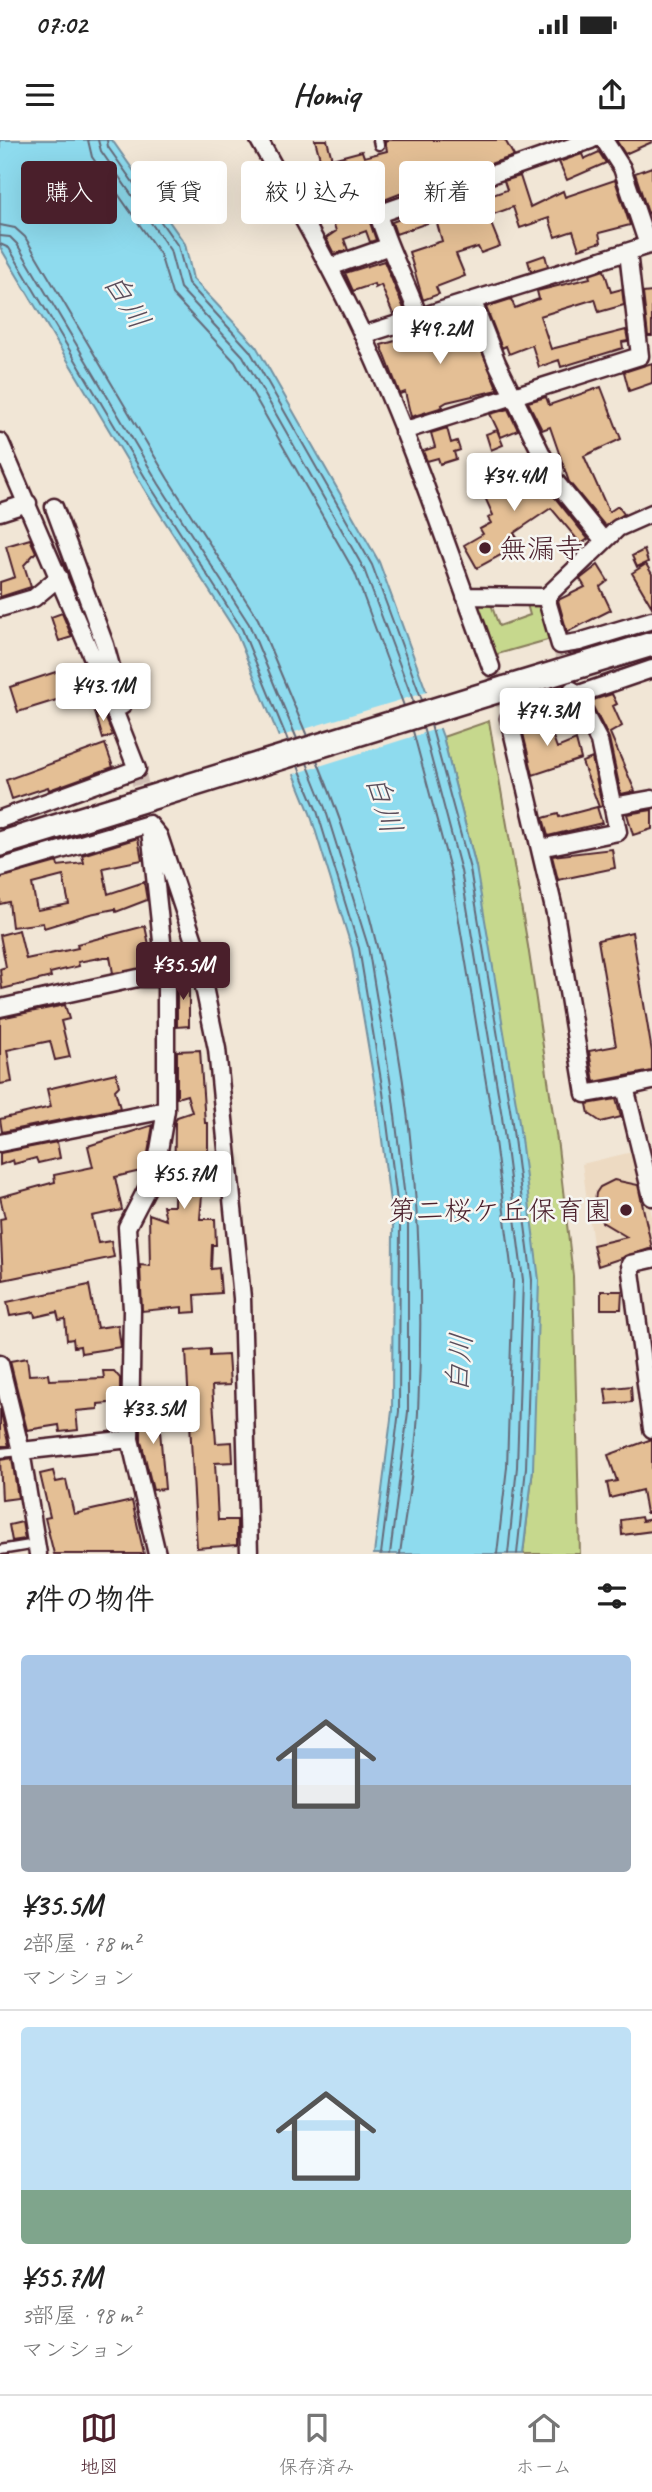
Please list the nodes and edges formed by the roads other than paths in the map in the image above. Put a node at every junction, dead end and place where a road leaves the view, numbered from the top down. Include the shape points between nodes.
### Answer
1 (259, 140) edge
2 (591, 140) edge
3 (604, 140) edge
4 (650, 245) edge
5 (387, 247) junction
6 (628, 252) junction
7 (330, 267) junction
8 (473, 302) junction
9 (420, 320) junction
10 (363, 335) junction
11 (512, 395) junction
12 (403, 431) junction
13 (0, 442) edge
14 (28, 503) junction
15 (54, 507) dead end
16 (0, 512) edge
17 (652, 513) edge
18 (604, 541) junction
19 (59, 576) junction
20 (465, 596) junction
21 (546, 597) junction
22 (0, 608) edge
23 (652, 620) edge
24 (652, 644) edge
25 (491, 667) tunnel mouth
26 (652, 669) edge
27 (573, 692) junction
28 (136, 769) junction
29 (652, 799) edge
30 (613, 806) junction
31 (0, 820) edge
32 (149, 824) junction
33 (0, 844) edge
34 (540, 848) junction
35 (0, 868) edge
36 (166, 978) junction
37 (0, 1008) edge
38 (652, 1081) edge
39 (625, 1087) junction
40 (166, 1110) junction
41 (0, 1143) edge
42 (652, 1197) edge
43 (652, 1259) edge
44 (0, 1364) edge
45 (652, 1429) edge
46 (130, 1439) junction
47 (21, 1451) junction
48 (0, 1453) edge
49 (37, 1549) edge
50 (0, 1550) edge
51 (157, 1554) edge
52 (249, 1554) edge

1 - 7 street
2 - 5 street via 378,214
3 - 4 street via 622,168
4 - 6 street
5 - 7 street
5 - 9 street via 405,276
6 - 8 street
6 - 11 street via 640,356
7 - 10 street
8 - 9 street
8 - 11 street
9 - 10 street
10 - 12 street
11 - 12 street
11 - 18 street via 555,481
12 - 20 street
13 - 14 street
14 - 16 street
14 - 19 street
15 - 28 street via 105,645
17 - 18 street via 618,528
18 - 21 street
19 - 22 street via 34,598
19 - 28 street
20 - 21 street
20 - 25 street
21 - 23 street via 560,645
24 - 33 street, bridge
26 - 27 street
27 - 30 street via 598,741
27 - 34 street via 509,718
28 - 31 street
29 - 30 street
30 - 34 street via 618,832
32 - 35 street
32 - 36 street
32 - 52 street via 159,836 195,944 217,1049 242,1298
34 - 39 street via 585,1094
36 - 37 street via 138,978
36 - 40 street
38 - 39 street
39 - 42 street
40 - 41 street
40 - 46 street via 155,1173 127,1227 132,1309
43 - 45 street via 630,1264
44 - 47 street
46 - 47 street
46 - 51 street
47 - 48 lane
47 - 49 street
49 - 50 lane

